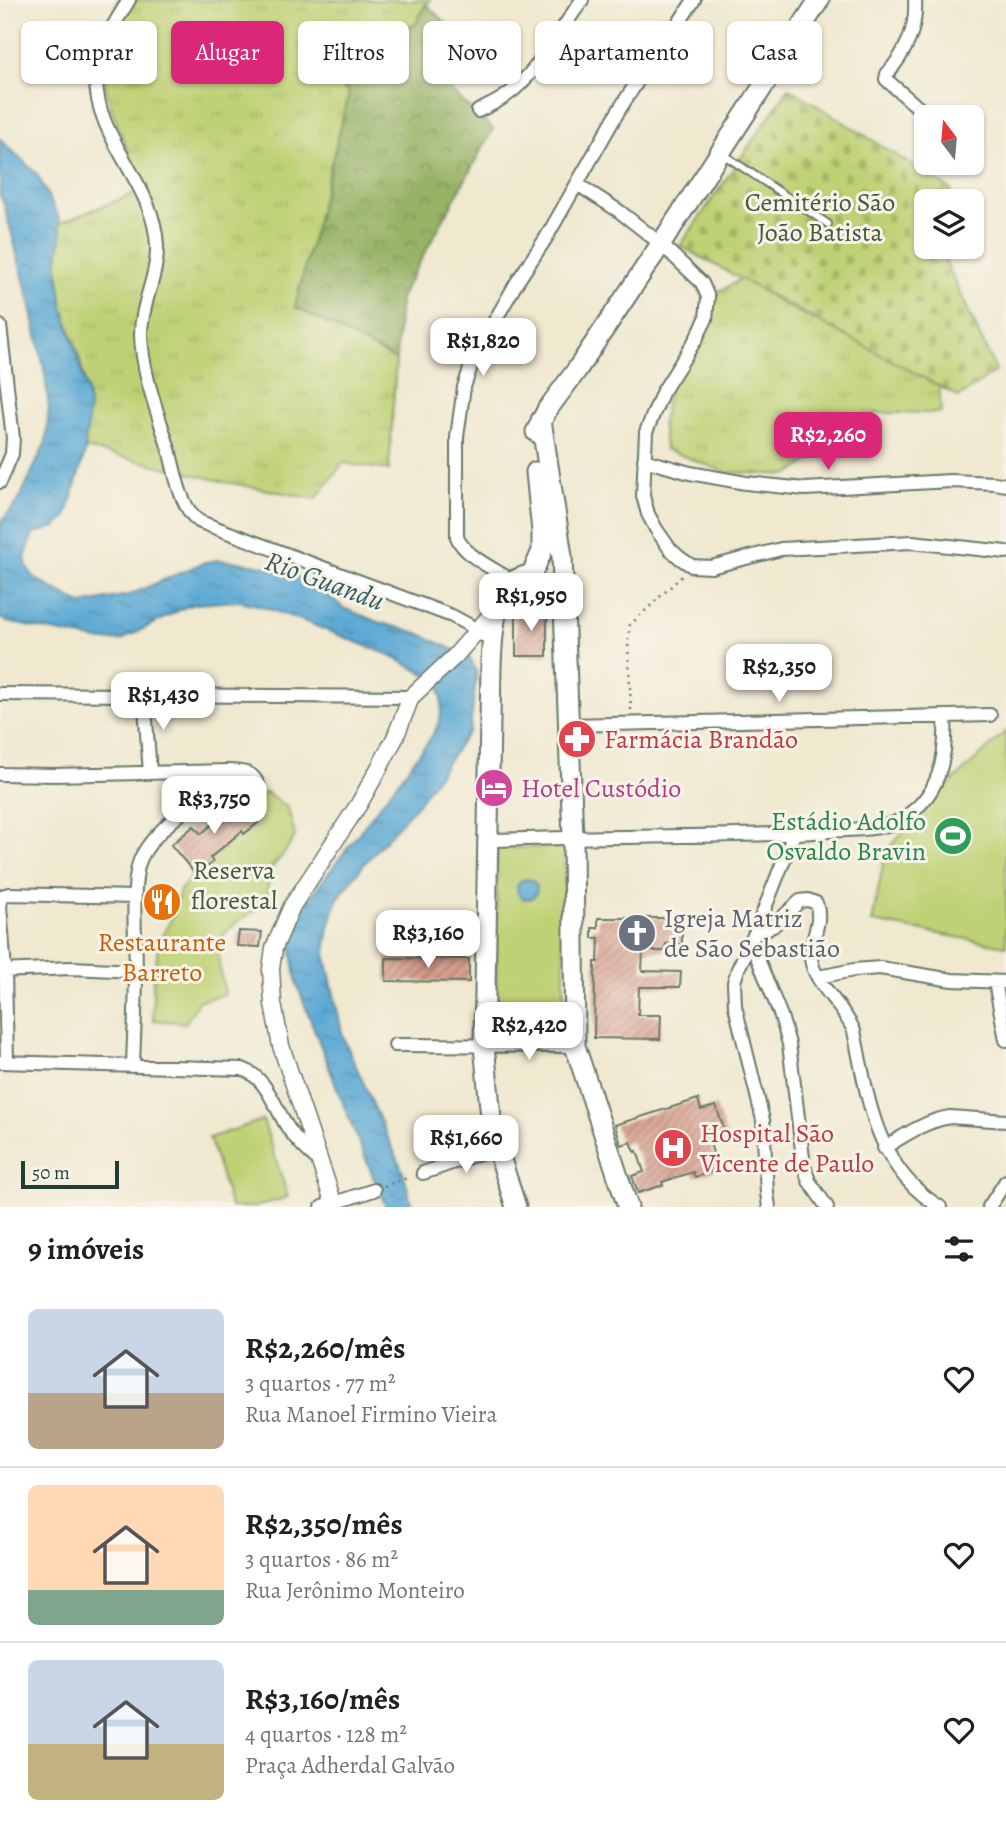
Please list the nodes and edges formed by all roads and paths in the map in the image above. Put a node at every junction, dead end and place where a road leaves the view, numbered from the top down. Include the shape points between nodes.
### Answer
1 (129, 0) edge
2 (582, 0) edge
3 (694, 0) edge
4 (819, 0) edge
5 (915, 0) edge
6 (915, 105) edge
7 (478, 111) dead end
8 (721, 153) junction
9 (577, 184) junction
10 (828, 224) dead end
11 (661, 244) junction
12 (0, 326) edge
13 (541, 420) junction
14 (644, 460) junction
15 (0, 482) edge
16 (1006, 485) edge
17 (1006, 552) edge
18 (692, 566) junction
19 (532, 574) junction
20 (513, 580) junction
21 (563, 604) junction
22 (488, 636) junction
23 (0, 694) edge
24 (144, 694) junction
25 (411, 696) junction
26 (990, 715) dead end
27 (945, 716) junction
28 (631, 724) junction
29 (569, 725) junction
30 (150, 773) junction
31 (0, 775) edge
32 (794, 834) junction
33 (573, 838) junction
34 (488, 840) junction
35 (135, 897) junction
36 (753, 938) junction
37 (3, 971) edge
38 (136, 971) junction
39 (818, 978) junction
40 (1000, 982) edge
41 (1006, 1040) edge
42 (395, 1045) dead end
43 (484, 1045) junction
44 (575, 1046) junction
45 (3, 1062) edge
46 (133, 1065) junction
47 (1006, 1122) edge
48 (497, 1147) junction
49 (884, 1148) junction
50 (318, 1160) junction
51 (423, 1173) joint
52 (1006, 1181) edge
53 (374, 1189) joint
54 (330, 1206) edge
55 (624, 1206) edge
56 (516, 1207) edge
57 (769, 1207) edge
58 (827, 1207) edge
59 (940, 1207) edge
60 (989, 1207) edge

1 - 22 street via 96,70 99,106 146,198 154,224 157,250 141,332 144,356 159,421 191,512 203,523 452,616
2 - 7 street via 520,83
3 - 9 street via 619,110
4 - 8 main road
5 - 6 street via 913,30 886,79
8 - 10 lane
8 - 11 main road
9 - 11 street
9 - 20 street via 494,319 464,387 457,438 457,537 466,551
11 - 13 main road
11 - 14 street via 702,283 709,307 696,339 662,393 646,432
12 - 15 street via 13,438 12,454
13 - 19 main road via 533,454 542,551
13 - 21 main road via 562,556
14 - 16 street via 690,473 805,489 951,481
14 - 18 street via 643,496 648,514 670,549
17 - 18 street via 912,542 820,546 781,550 720,566
18 - 28 path via 630,625
19 - 20 main road
19 - 21 main road via 544,580
20 - 22 main road via 503,592
21 - 29 main road
22 - 25 street via 455,656
22 - 34 main road
23 - 24 street
24 - 25 street
24 - 30 street
25 - 50 street via 379,770 292,906 274,947 273,1004 281,1046
26 - 27 street
27 - 28 street
27 - 32 street via 941,773 905,818 884,826
28 - 29 street
29 - 33 main road
30 - 31 street
30 - 35 street via 248,773 258,785 217,791 163,830 140,859
32 - 33 street
32 - 36 street
33 - 34 street
33 - 44 main road
34 - 43 main road
35 - 37 street via 2,896
35 - 38 street
36 - 39 street via 800,901 813,901 820,917 811,952
36 - 57 street via 734,982 734,995 763,1120
36 - 58 street via 789,1044 804,1166
37 - 38 street
37 - 45 street
38 - 46 street
39 - 40 street via 880,968 952,980
39 - 49 street via 854,1031
40 - 41 street
42 - 43 street
43 - 44 street
43 - 48 main road
44 - 55 main road
45 - 46 street
46 - 50 street via 248,1070 267,1090 290,1130
47 - 49 street via 941,1118
48 - 51 street
48 - 56 main road
49 - 59 street via 909,1182
50 - 54 street
51 - 53 path
52 - 60 street
53 - 54 street

